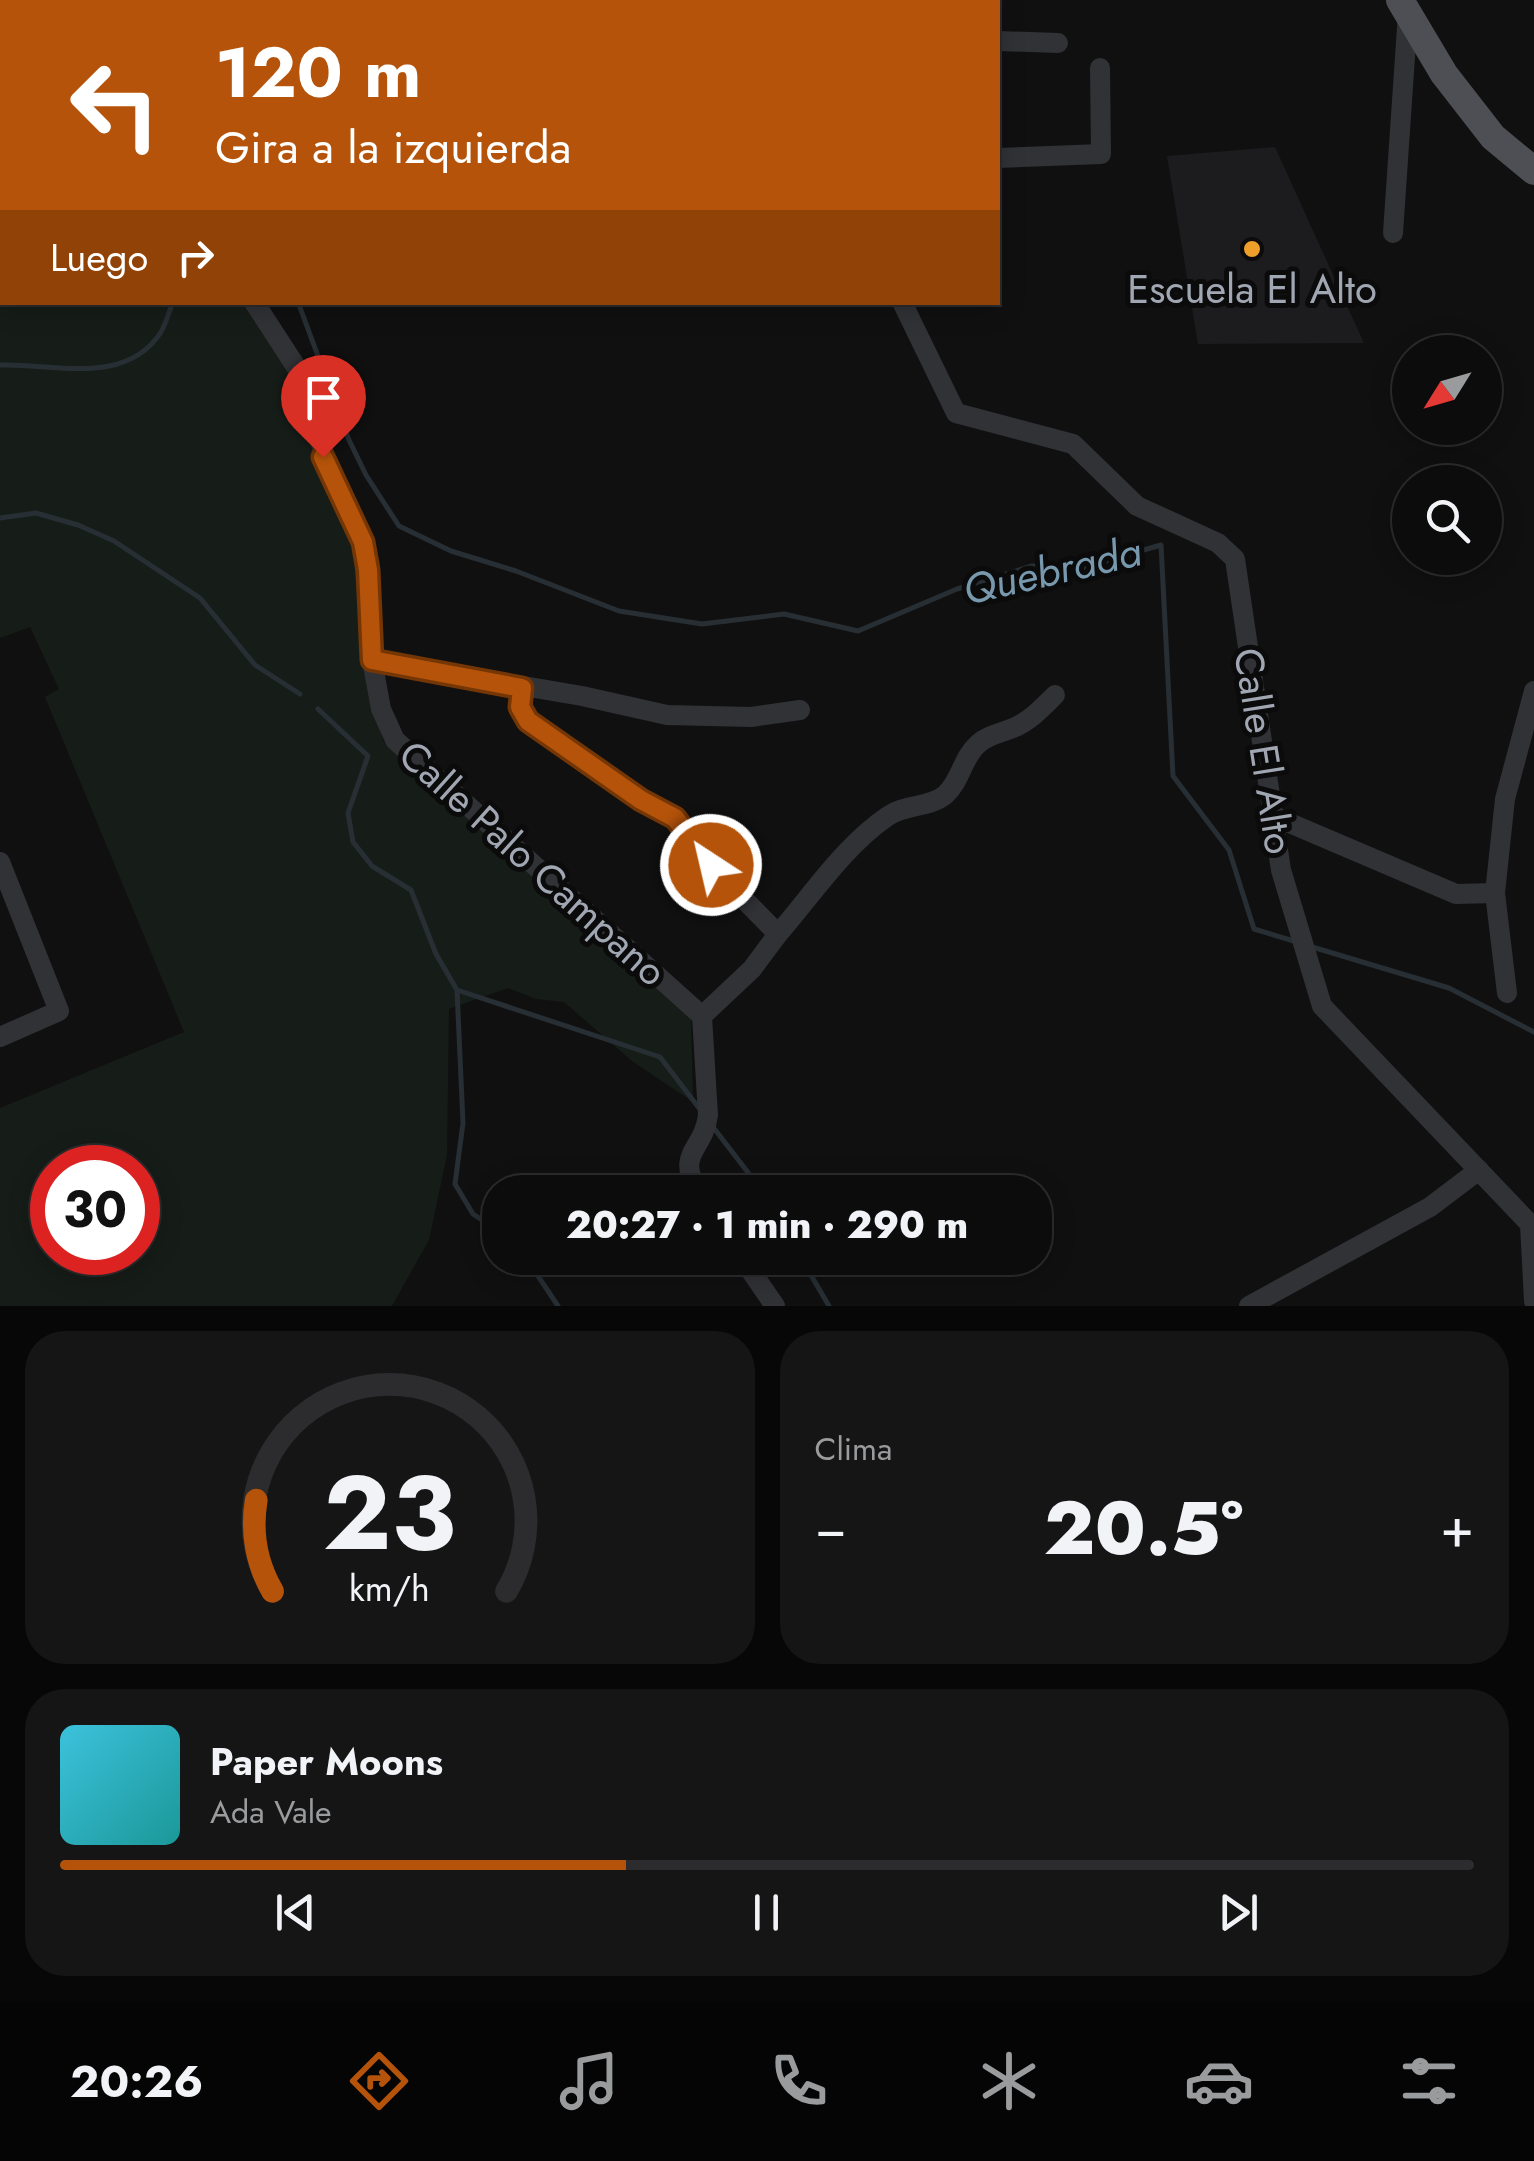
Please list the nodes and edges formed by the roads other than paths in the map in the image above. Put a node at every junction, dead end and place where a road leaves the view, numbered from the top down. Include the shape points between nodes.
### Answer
1 (1404, 7) edge
2 (1000, 41) edge
3 (1058, 43) dead end
4 (1100, 68) dead end
5 (1000, 158) edge
6 (1534, 171) edge
7 (1393, 233) dead end
8 (256, 305) edge
9 (903, 305) edge
10 (372, 660) junction
11 (522, 688) junction
12 (1534, 691) edge
13 (1055, 696) dead end
14 (800, 710) dead end
15 (1273, 816) junction
16 (0, 862) edge
17 (1495, 893) junction
18 (778, 934) junction
19 (1507, 992) dead end
20 (702, 1016) junction
21 (0, 1036) edge
22 (1479, 1170) junction
23 (692, 1175) edge
24 (754, 1275) edge
25 (1534, 1301) edge
26 (775, 1306) edge
27 (1249, 1306) edge

1 - 6 main road via 1493,137
1 - 7 street
2 - 3 street
4 - 5 street via 1102,154
8 - 10 street, Calle Palo Campano via 302,376 331,479 363,542
9 - 15 street, Calle El Alto via 956,413 1073,444 1138,506 1218,543 1235,559
10 - 11 street
10 - 20 street, Calle Palo Campano via 385,719 402,748
11 - 14 street via 667,715 751,717
11 - 18 street via 520,707 528,721 675,818
12 - 17 street via 1505,799
13 - 18 street via 1026,721 981,741 946,794 880,823
15 - 17 street via 1456,894
15 - 22 street, Calle El Alto via 1322,1006
16 - 21 street via 59,1011
17 - 19 street
18 - 20 street
20 - 23 street, Calle Palo Campano via 708,1116 693,1149
22 - 25 street, Calle El Alto via 1530,1224
22 - 27 street via 1430,1207
24 - 26 street

